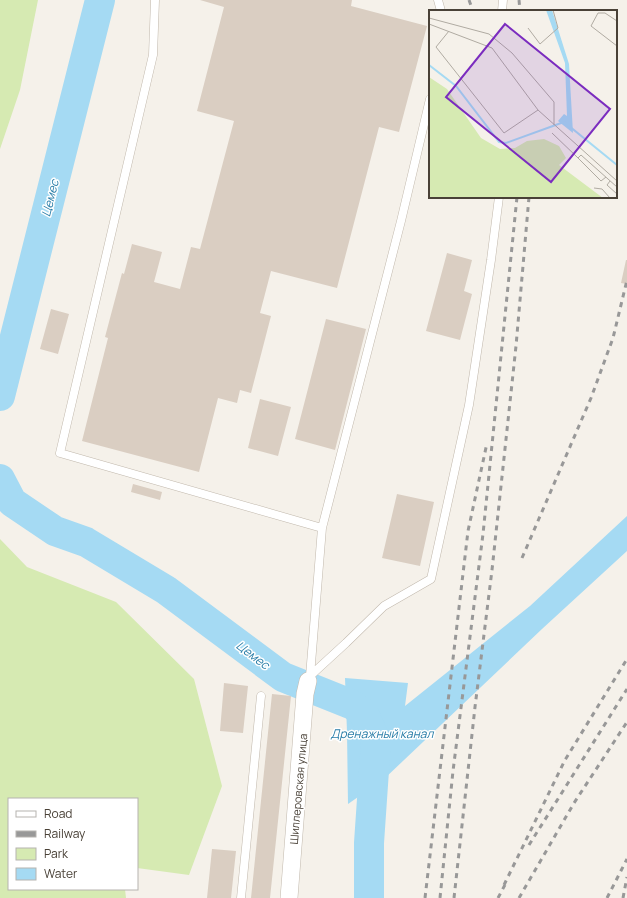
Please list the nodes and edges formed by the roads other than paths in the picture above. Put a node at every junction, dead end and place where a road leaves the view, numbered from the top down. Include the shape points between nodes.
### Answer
1 (155, 0) edge
2 (438, 0) edge
3 (503, 0) edge
4 (441, 10) edge
5 (502, 10) edge
6 (429, 103) edge
7 (499, 198) edge
8 (322, 528) junction
9 (308, 684) junction
10 (260, 696) dead end
11 (240, 898) edge
12 (289, 898) edge

1 - 8 lane via 153,55 60,453
2 - 4 lane
3 - 5 lane
6 - 8 lane
7 - 9 lane via 469,405 431,578 384,606
8 - 9 lane
9 - 12 street, Шиллеровская улица
10 - 11 lane

